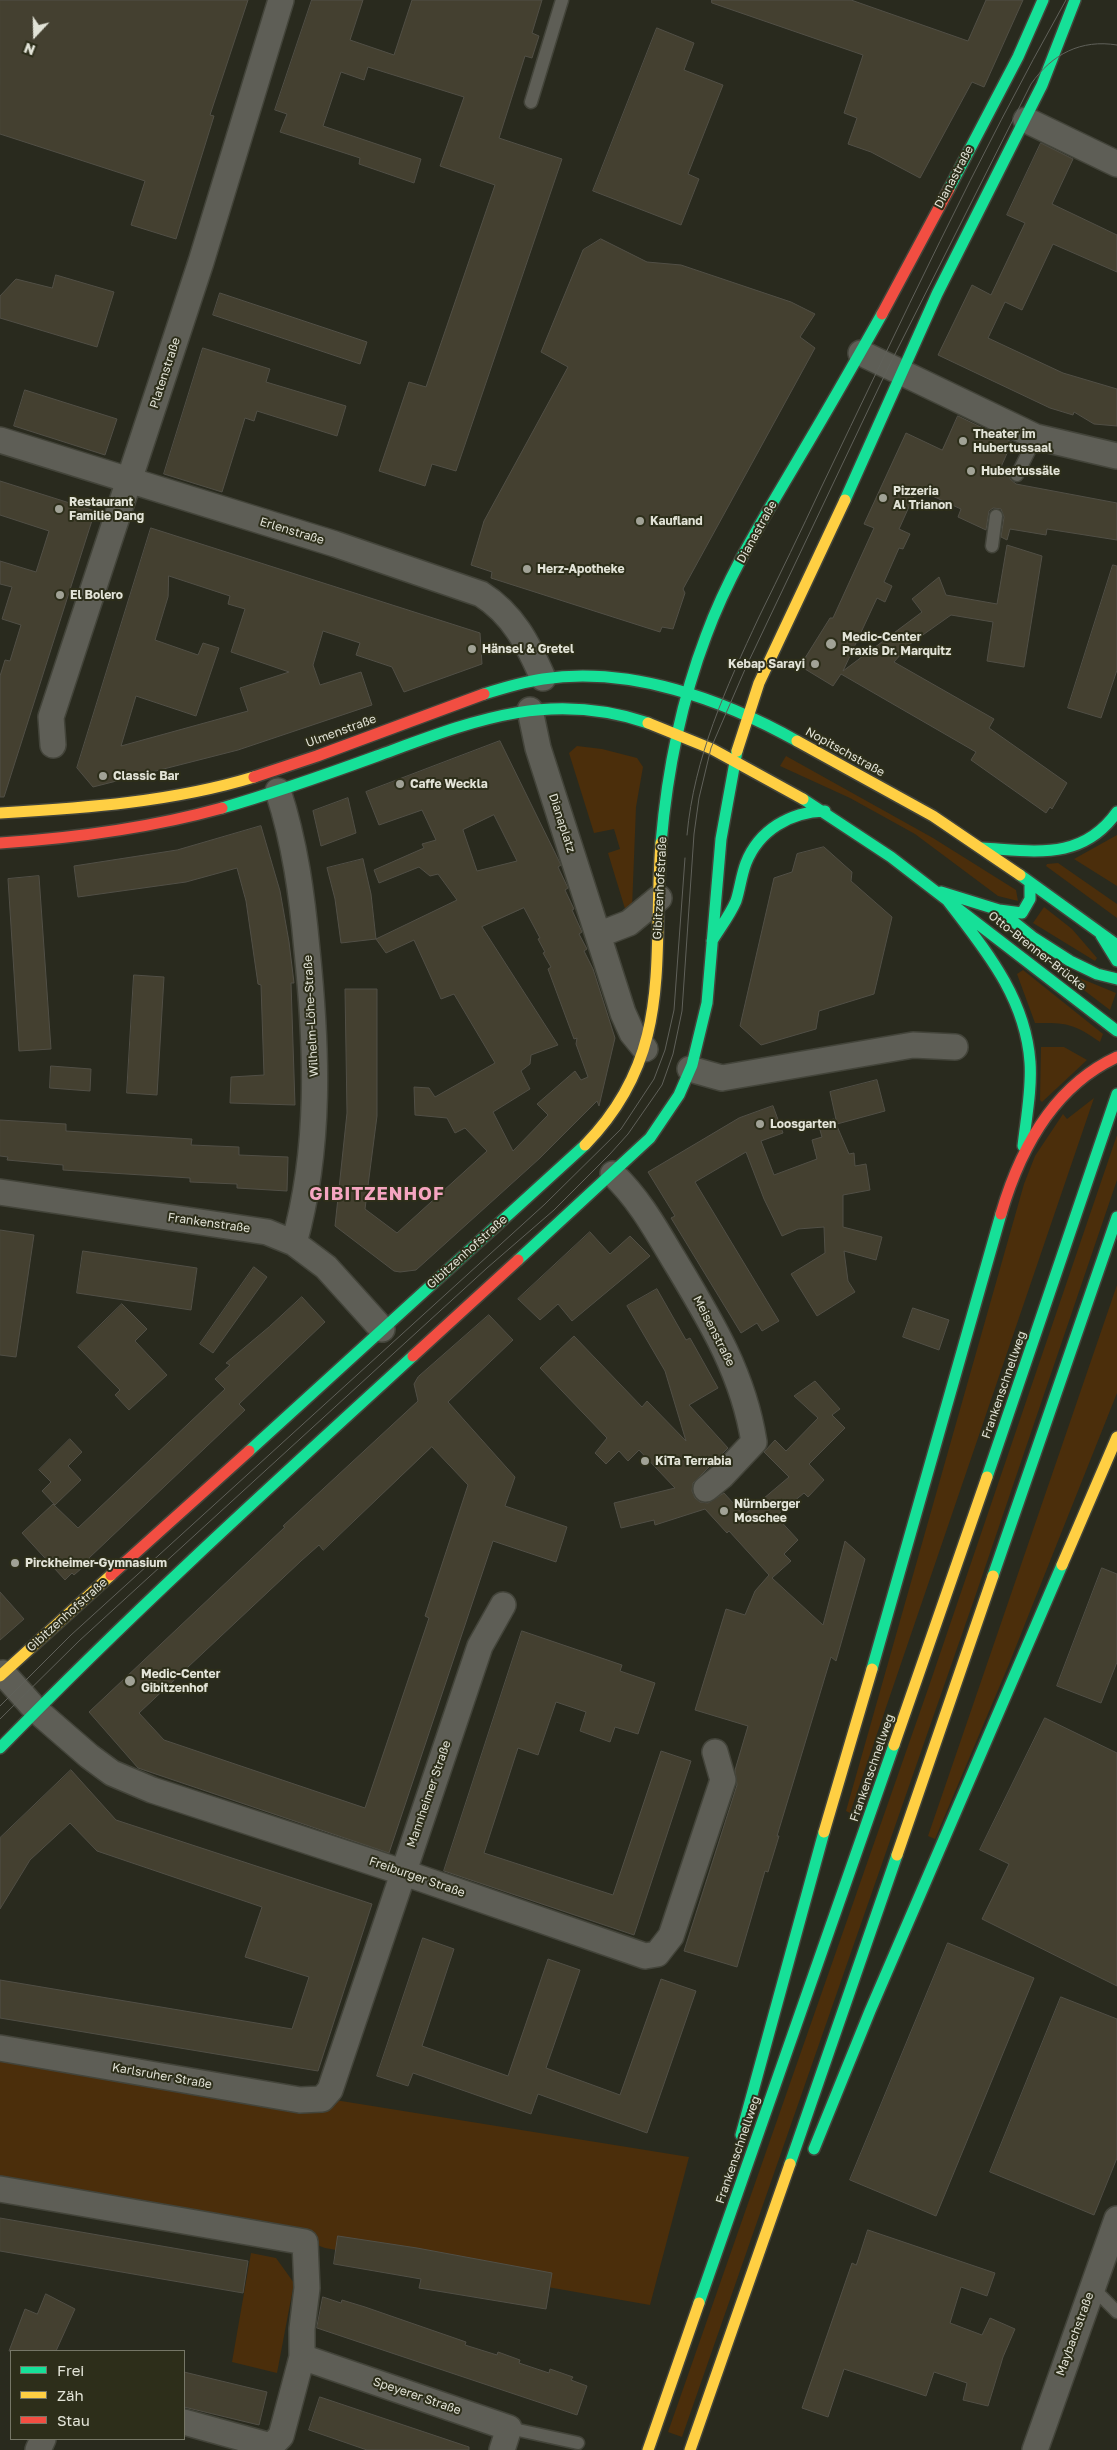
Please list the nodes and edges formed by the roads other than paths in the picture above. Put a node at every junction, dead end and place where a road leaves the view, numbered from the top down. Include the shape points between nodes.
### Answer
1 (280, 0) edge
2 (562, 0) edge
3 (1043, 0) edge
4 (1075, 0) edge
5 (531, 102) dead end
6 (1026, 120) junction
7 (1117, 164) edge
8 (861, 352) junction
9 (903, 372) junction
10 (1036, 437) junction
11 (0, 440) edge
12 (1117, 456) edge
13 (1018, 475) dead end
14 (130, 480) junction
15 (996, 516) dead end
16 (992, 546) dead end
17 (543, 678) junction
18 (688, 695) junction
19 (747, 715) junction
20 (532, 721) junction
21 (678, 734) junction
22 (52, 745) dead end
23 (734, 760) junction
24 (278, 790) junction
25 (825, 811) junction
26 (1117, 812) edge
27 (0, 813) edge
28 (0, 843) edge
29 (982, 848) junction
30 (1030, 883) junction
31 (940, 892) junction
32 (659, 898) junction
33 (999, 910) junction
34 (1101, 934) junction
35 (598, 935) junction
36 (712, 941) junction
37 (1117, 945) edge
38 (1117, 961) edge
39 (1117, 978) edge
40 (1117, 1031) edge
41 (638, 1041) junction
42 (955, 1047) dead end
43 (1117, 1057) edge
44 (690, 1069) junction
45 (1117, 1094) edge
46 (1021, 1157) junction
47 (614, 1174) junction
48 (0, 1192) edge
49 (1117, 1217) edge
50 (294, 1243) junction
51 (382, 1329) junction
52 (1117, 1437) edge
53 (706, 1489) dead end
54 (502, 1605) dead end
55 (2, 1675) edge
56 (36, 1710) junction
57 (0, 1748) edge
58 (715, 1752) dead end
59 (402, 1872) junction
60 (0, 2048) edge
61 (324, 2098) joint
62 (738, 2148) dead end
63 (811, 2156) dead end
64 (730, 2176) dead end
65 (0, 2189) edge
66 (1117, 2219) edge
67 (781, 2227) dead end
68 (1092, 2287) junction
69 (1117, 2312) edge
70 (736, 2321) junction
71 (692, 2325) junction
72 (302, 2357) junction
73 (185, 2422) edge
74 (506, 2439) edge
75 (578, 2443) dead end
76 (272, 2448) edge
77 (648, 2450) edge
78 (690, 2450) edge
79 (1035, 2450) edge

1 - 14 street, Platenstraße via 201,262
2 - 5 lane
3 - 8 main road, Dianastraße via 1017,58
4 - 6 main road via 1049,73
6 - 7 street
6 - 9 main road via 964,240
8 - 9 street
8 - 18 main road, Dianastraße via 727,588 702,649
9 - 10 street
9 - 19 main road via 788,624 771,652
10 - 12 street
10 - 13 lane
11 - 14 street, Erlenstraße
14 - 17 street, Erlenstraße via 481,594 514,622
14 - 22 street, Platenstraße via 51,717
15 - 16 lane
17 - 18 main road, Ulmenstraße via 612,678
17 - 27 main road, Ulmenstraße via 501,688 252,777 192,793 123,804
18 - 19 main road, Nopitschstraße
18 - 21 main road, Gibitzenhofstraße
19 - 23 main road
19 - 29 main road, Nopitschstraße via 892,793
20 - 21 main road via 567,708 606,712
20 - 24 main road via 470,722
20 - 35 street, Dianaplatz
21 - 23 main road
21 - 32 main road, Gibitzenhofstraße via 666,803
23 - 25 main road
23 - 36 main road via 721,831
24 - 28 main road via 116,832
24 - 50 street, Wilhelm-Löhe-Straße via 292,833 302,905 314,1047 313,1140
25 - 31 main road
25 - 36 main road via 797,813 764,836 748,860 737,898
26 - 29 main road via 1090,840 1068,848
29 - 30 main road
30 - 33 main road via 1028,907 1022,913
30 - 34 main road
31 - 33 main road
31 - 40 main road, Otto-Brenner-Brücke
31 - 46 main road via 1001,972 1020,1014 1030,1062
32 - 35 street via 629,923
32 - 41 main road, Gibitzenhofstraße via 654,995
33 - 39 main road via 1070,961 1097,974
34 - 37 main road
34 - 38 main road
35 - 41 street, Dianaplatz via 623,1013
36 - 44 main road via 706,1019
41 - 51 main road, Gibitzenhofstraße via 625,1095 597,1133
42 - 44 street via 912,1045 722,1078
43 - 46 main road via 1089,1072 1052,1108
44 - 47 main road via 662,1123
45 - 71 main road, Frankenschnellweg
46 - 62 main road via 997,1225 906,1557 814,1864
47 - 53 street, Meisenstraße via 639,1201 703,1308 729,1356 749,1414 754,1442
47 - 56 main road via 229,1524
48 - 50 street, Frankenstraße via 261,1230
49 - 70 main road
50 - 51 street, Frankenstraße via 326,1267
51 - 55 main road, Gibitzenhofstraße
52 - 63 main road
54 - 59 street, Mannheimer Straße via 480,1646
55 - 56 street, Freiburger Straße
56 - 57 main road
56 - 59 street, Freiburger Straße via 112,1773 152,1790
58 - 59 street, Freiburger Straße via 723,1780 671,1936 657,1954 645,1956 628,1951
59 - 61 street, Mannheimer Straße via 330,2090
60 - 61 street, Karlsruher Straße via 300,2100
64 - 71 main road
65 - 72 street via 305,2242 307,2288
66 - 68 street, Maybachstraße
67 - 70 main road
68 - 69 lane
68 - 79 street, Maybachstraße
70 - 78 main road
71 - 77 main road, Frankenschnellweg
72 - 74 street, Speyerer Straße
72 - 76 street via 281,2436
73 - 76 street
74 - 75 lane

